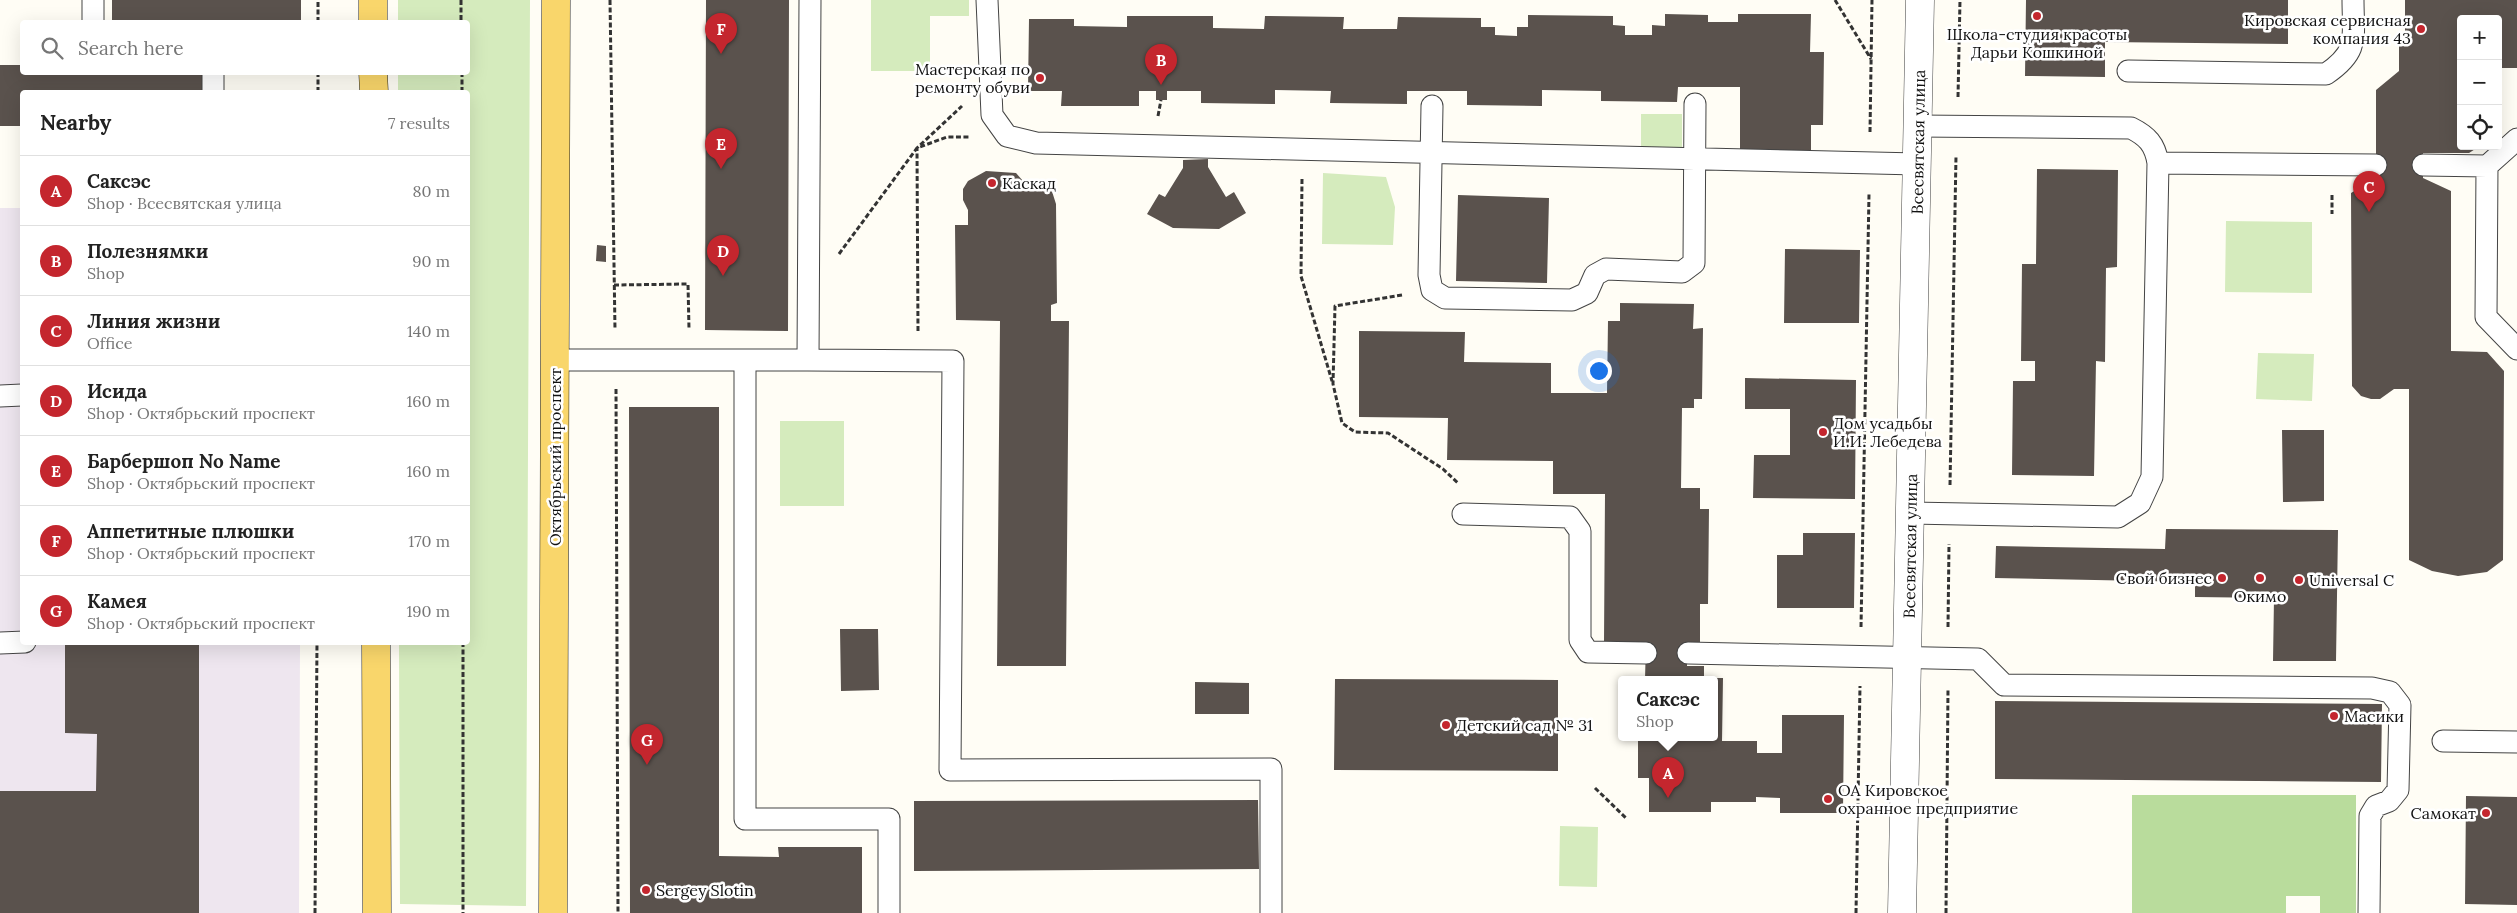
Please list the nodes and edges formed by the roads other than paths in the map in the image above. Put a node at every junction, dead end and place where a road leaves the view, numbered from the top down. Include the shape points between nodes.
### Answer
1 (93, 0) edge
2 (373, 0) edge
3 (556, 0) edge
4 (810, 0) edge
5 (987, 0) edge
6 (1920, 0) edge
7 (2353, 0) edge
8 (93, 20) edge
9 (373, 20) edge
10 (2128, 71) dead end
11 (213, 75) edge
12 (374, 75) edge
13 (213, 90) edge
14 (374, 90) edge
15 (1696, 104) dead end
16 (1432, 106) dead end
17 (1918, 126) junction
18 (2517, 139) edge
19 (1430, 153) junction
20 (1696, 159) junction
21 (2158, 163) junction
22 (1917, 164) junction
23 (2376, 165) dead end
24 (2423, 165) dead end
25 (2487, 166) junction
26 (2517, 349) edge
27 (555, 360) junction
28 (745, 360) junction
29 (808, 360) junction
30 (20, 395) edge
31 (0, 396) edge
32 (1911, 513) junction
33 (1463, 514) dead end
34 (20, 642) edge
35 (0, 644) edge
36 (376, 645) edge
37 (1646, 653) dead end
38 (1688, 653) dead end
39 (1908, 659) junction
40 (2443, 741) dead end
41 (2517, 742) edge
42 (377, 913) edge
43 (553, 913) edge
44 (889, 913) edge
45 (1271, 913) edge
46 (1902, 913) edge
47 (2369, 913) edge

1 - 8 lane
2 - 9 main road
3 - 27 main road, Октябрьский проспект
4 - 29 lane
5 - 19 lane via 992,114 1007,136 1036,143
6 - 17 street, Всесвятская улица
7 - 10 lane via 2353,44 2343,62 2326,74
11 - 13 lane
12 - 14 main road
15 - 20 lane
16 - 19 lane
17 - 21 lane via 2131,128 2147,136 2156,151
17 - 22 street, Всесвятская улица
18 - 25 lane
19 - 20 lane
19 - 20 lane via 1429,275 1432,290 1445,298 1572,300 1587,293 1595,275 1606,269 1682,272 1694,263
20 - 22 lane
21 - 23 lane
21 - 32 lane via 2152,477 2140,503 2118,517
22 - 32 street, Всесвятская улица
24 - 25 lane
25 - 26 lane via 2486,317
27 - 28 lane
27 - 43 main road, Октябрьский проспект
28 - 29 lane
28 - 44 lane via 745,819 889,819
29 - 45 lane via 953,361 950,770 1271,769
30 - 31 lane
32 - 39 street, Всесвятская улица
33 - 37 lane via 1570,517 1580,531 1580,640 1588,652
34 - 35 lane
36 - 42 main road
38 - 39 lane
39 - 46 street, Всесвятская улица
39 - 47 lane via 1978,659 2004,685 2372,688 2390,692 2400,705 2398,790 2389,801 2376,806 2370,816
40 - 41 lane

